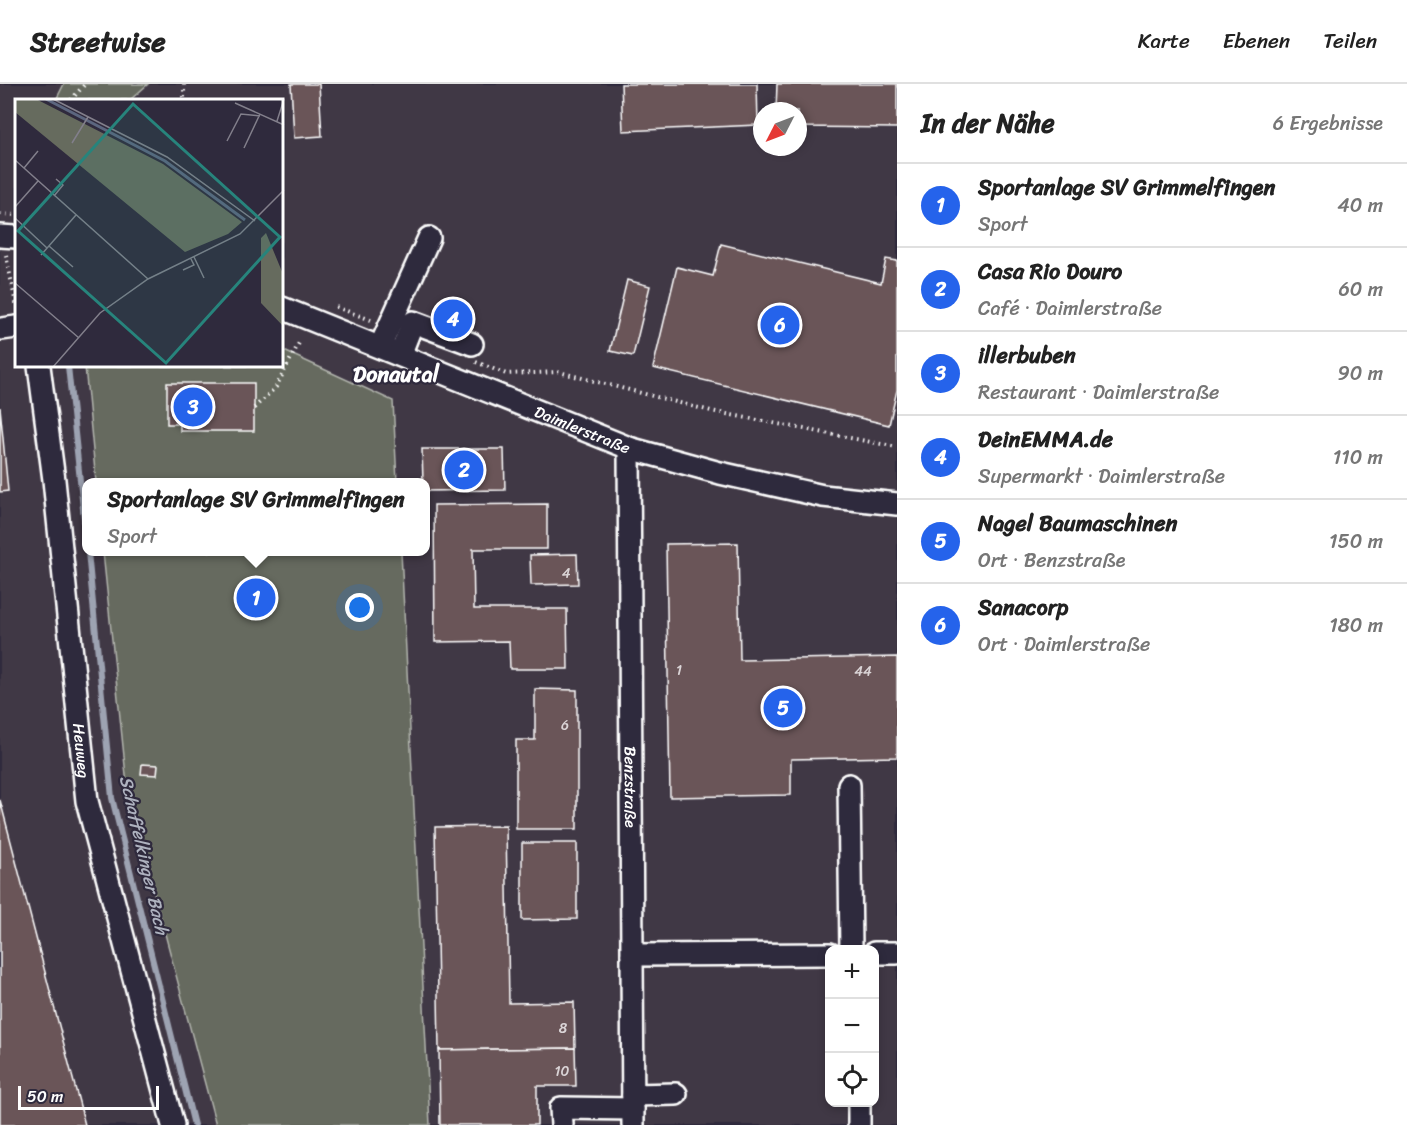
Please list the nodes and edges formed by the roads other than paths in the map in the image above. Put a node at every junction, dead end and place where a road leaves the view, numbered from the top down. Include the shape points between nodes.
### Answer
1 (0, 236) edge
2 (15, 237) edge
3 (429, 238) dead end
4 (284, 309) edge
5 (380, 347) junction
6 (472, 352) road end
7 (400, 355) junction
8 (39, 368) edge
9 (629, 448) junction
10 (897, 504) edge
11 (849, 785) dead end
12 (851, 945) edge
13 (879, 953) edge
14 (897, 953) edge
15 (825, 954) edge
16 (632, 955) junction
17 (676, 1094) dead end
18 (859, 1107) edge
19 (633, 1109) edge
20 (173, 1125) edge
21 (562, 1125) edge
22 (859, 1125) edge

1 - 2 street
3 - 5 street
4 - 5 street, Daimlerstraße
5 - 7 street, Daimlerstraße
6 - 7 street via 413,322
7 - 9 street, Daimlerstraße
8 - 20 street, Heuweg via 87,801
9 - 10 street, Daimlerstraße via 823,496
9 - 16 street, Benzstraße
11 - 12 street
13 - 14 street
15 - 16 street
16 - 19 street, Benzstraße
17 - 19 street
18 - 22 street
19 - 21 street via 561,1108

